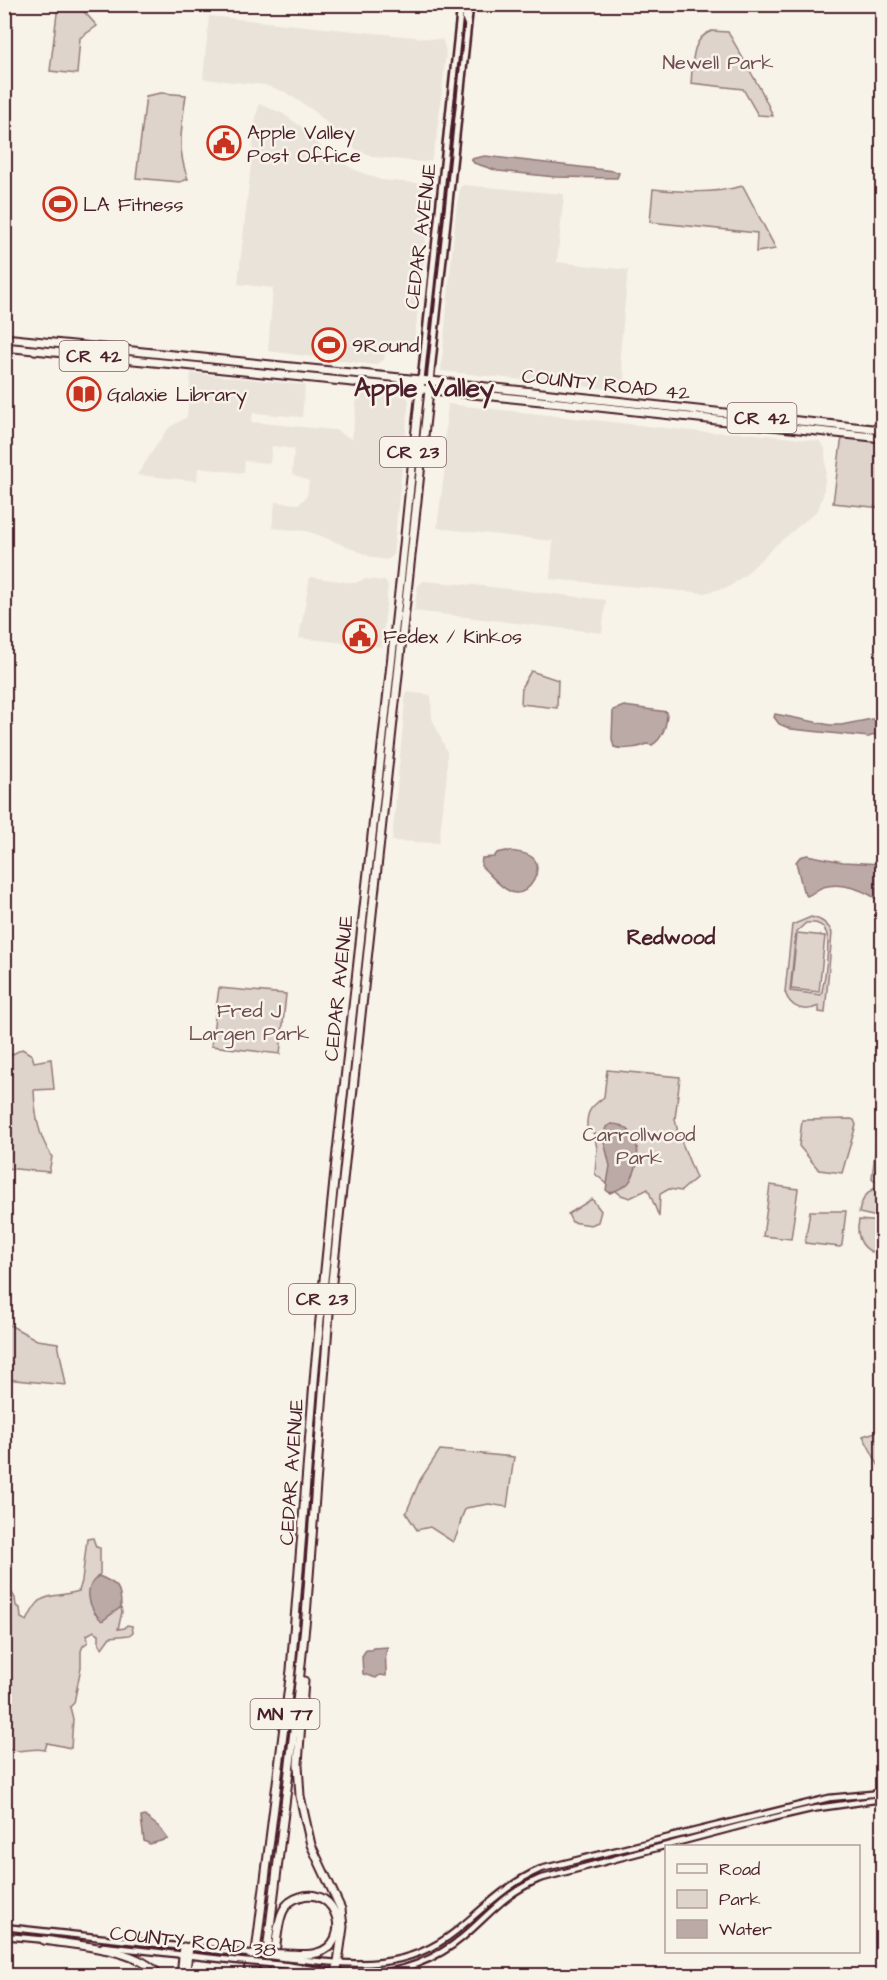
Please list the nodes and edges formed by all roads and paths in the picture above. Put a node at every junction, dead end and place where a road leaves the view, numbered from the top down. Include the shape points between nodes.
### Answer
1 (461, 4) edge
2 (469, 4) edge
3 (4, 338) edge
4 (4, 347) edge
5 (421, 380) junction
6 (430, 381) junction
7 (420, 388) junction
8 (429, 389) junction
9 (882, 430) edge
10 (882, 438) edge
11 (352, 1016) junction
12 (347, 1064) junction
13 (356, 1064) junction
14 (352, 1103) junction
15 (322, 1412) joint
16 (312, 1413) joint
17 (306, 1616) junction
18 (882, 1793) edge
19 (882, 1799) edge
20 (262, 1904) junction
21 (4, 1927) edge
22 (4, 1936) edge
23 (44, 1940) junction
24 (186, 1951) junction
25 (252, 1955) joint
26 (285, 1956) junction
27 (339, 1963) junction
28 (336, 1974) edge
29 (160, 1976) edge
30 (181, 1976) edge
31 (185, 1976) edge
32 (246, 1976) edge
33 (252, 1976) edge
34 (264, 1976) edge
35 (273, 1976) edge

1 - 5 main road, CEDAR AVENUE / CR 23
2 - 6 main road, CEDAR AVENUE / CR 23
3 - 5 highway, COUNTY ROAD 42 / CR 42
4 - 7 highway, COUNTY ROAD 42 / CR 42
5 - 6 highway, COUNTY ROAD 42 / CR 42
5 - 7 highway, CEDAR AVENUE / CR 23
6 - 8 highway, CEDAR AVENUE / CR 23
6 - 9 highway, COUNTY ROAD 42 / CR 42
7 - 8 highway, COUNTY ROAD 42 / CR 42
7 - 11 highway, CEDAR AVENUE / CR 23
8 - 10 highway, COUNTY ROAD 42 / CR 42
8 - 13 highway, CEDAR AVENUE / CR 23
11 - 12 highway, CEDAR AVENUE / CR 23
11 - 13 highway via 352,1056
12 - 14 highway
12 - 16 highway, CEDAR AVENUE / CR 23
13 - 14 highway, CEDAR AVENUE / CR 23
14 - 15 highway, CEDAR AVENUE / CR 23
15 - 17 highway, CEDAR AVENUE / MN 77
16 - 20 highway, CEDAR AVENUE / MN 77 via 291,1670
17 - 27 highway via 298,1764 300,1796 311,1845 341,1909
17 - 34 highway, CEDAR AVENUE / MN 77
18 - 27 main road, COUNTY ROAD 38 via 829,1798 541,1869 509,1886 455,1932 418,1955 387,1962
19 - 28 main road, COUNTY ROAD 38 via 811,1809 560,1871 518,1888 438,1955 417,1964 365,1974
20 - 32 highway
20 - 33 highway, CEDAR AVENUE / MN 77
21 - 24 main road, COUNTY ROAD 38
22 - 23 main road, COUNTY ROAD 38
23 - 24 main road, COUNTY ROAD 38
23 - 29 highway via 144,1961
24 - 25 main road, COUNTY ROAD 38
24 - 28 main road, COUNTY ROAD 38, bridge
24 - 30 highway
24 - 31 highway
25 - 26 highway, bridge
26 - 27 main road, COUNTY ROAD 38
26 - 35 highway via 318,1953 332,1943 338,1932 338,1920 329,1903 305,1896 292,1900 284,1909
27 - 28 highway

